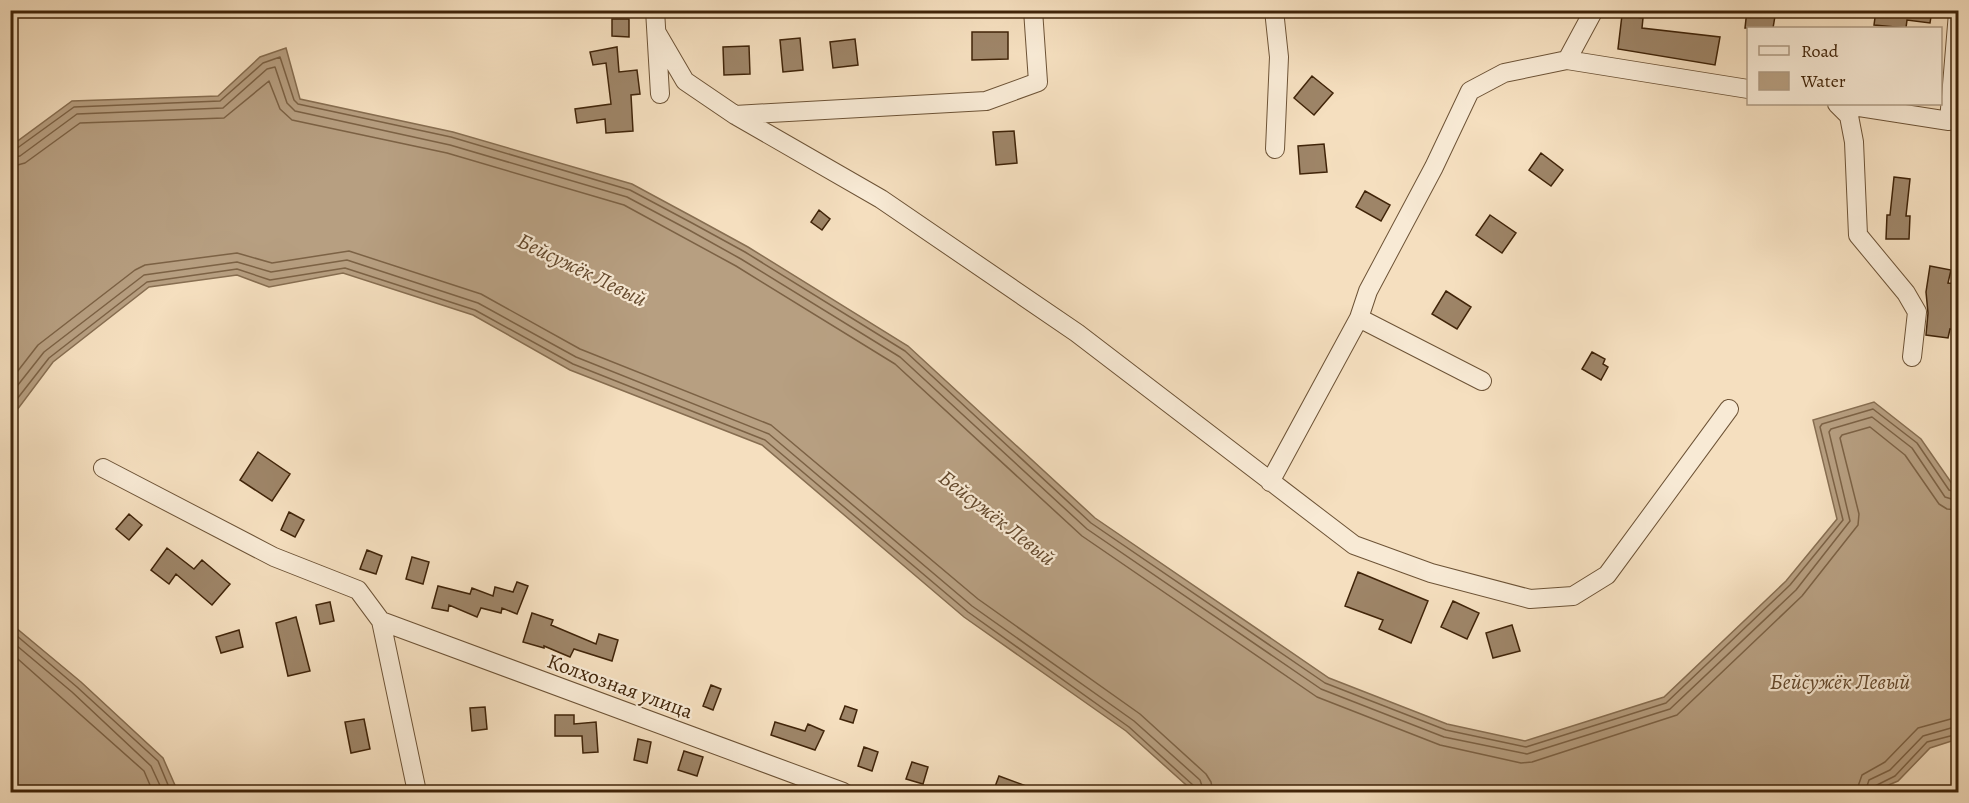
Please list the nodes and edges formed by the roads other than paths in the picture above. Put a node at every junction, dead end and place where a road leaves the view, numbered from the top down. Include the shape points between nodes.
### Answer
1 (655, 10) edge
2 (1033, 10) edge
3 (1274, 10) edge
4 (1594, 10) edge
5 (1959, 14) edge
6 (657, 33) junction
7 (1567, 60) junction
8 (1747, 89) edge
9 (660, 94) dead end
10 (1839, 105) edge
11 (1845, 105) edge
12 (735, 115) junction
13 (1275, 149) dead end
14 (1359, 318) junction
15 (1912, 357) dead end
16 (1482, 381) dead end
17 (1729, 409) dead end
18 (103, 468) dead end
19 (1270, 482) junction
20 (381, 621) junction
21 (417, 792) edge
22 (843, 792) edge

1 - 6 street
2 - 12 street via 1038,82 1023,90 986,101
3 - 13 street via 1279,57
4 - 7 street
5 - 11 street via 1949,121
6 - 9 street
6 - 12 street via 685,81
7 - 8 street
7 - 14 street via 1504,73 1470,91 1368,291
10 - 15 street via 1849,116 1854,142 1858,234 1917,312
12 - 19 street via 881,199 1067,326
14 - 16 street
14 - 19 street
17 - 19 street via 1606,575 1573,596 1530,599 1431,573 1354,545
18 - 20 street via 274,557 358,590
20 - 21 street
20 - 22 street, Колхозная улица

